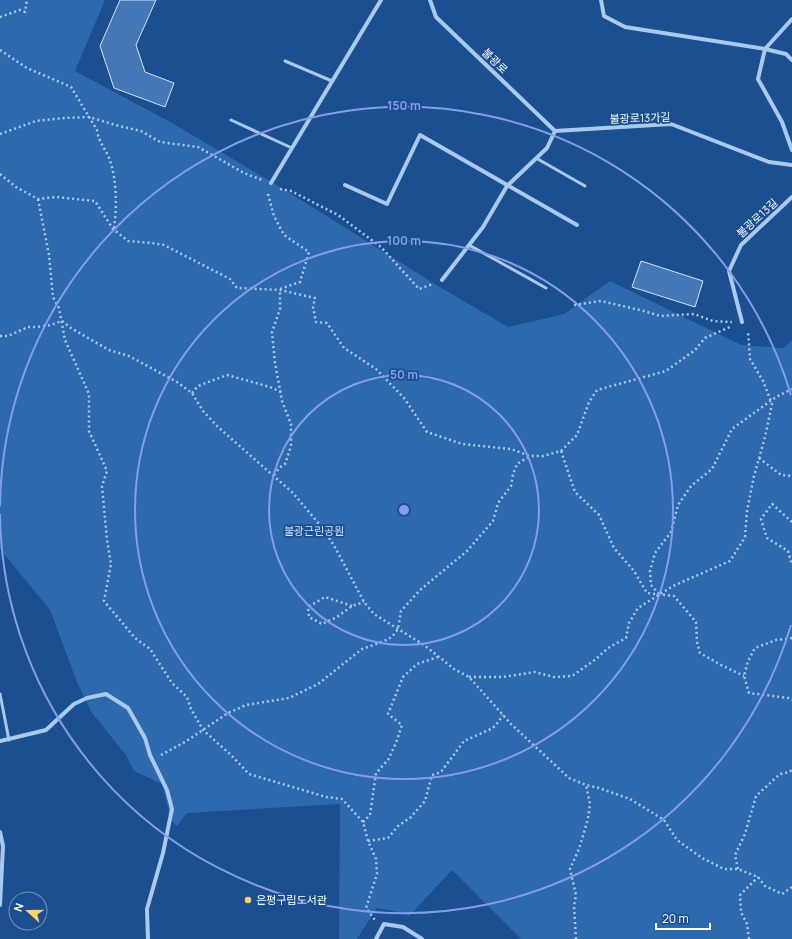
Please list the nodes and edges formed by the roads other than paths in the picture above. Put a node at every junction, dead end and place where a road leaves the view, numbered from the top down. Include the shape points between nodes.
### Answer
1 (381, 0) edge
2 (430, 0) edge
3 (601, 0) edge
4 (792, 19) edge
5 (765, 49) junction
6 (792, 60) edge
7 (285, 61) dead end
8 (332, 81) junction
9 (230, 120) dead end
10 (555, 131) junction
11 (292, 148) junction
12 (792, 150) edge
13 (536, 158) junction
14 (792, 165) edge
15 (271, 183) road end
16 (345, 185) dead end
17 (507, 186) junction
18 (585, 186) dead end
19 (792, 197) edge
20 (577, 225) dead end
21 (469, 245) junction
22 (442, 280) road end
23 (546, 288) dead end
24 (742, 322) road end
25 (0, 694) edge
26 (9, 740) junction
27 (0, 741) edge
28 (0, 832) edge
29 (0, 905) edge
30 (148, 939) edge
31 (376, 939) edge
32 (422, 939) edge

1 - 8 street
2 - 10 street, 불광로 via 436,17
3 - 5 street via 604,16 625,26
4 - 5 street
5 - 6 street via 786,54
5 - 12 street via 758,79 782,122
7 - 8 lane
8 - 11 street
9 - 11 lane
10 - 13 street via 547,148
10 - 14 street, 불광로13가길 via 671,124 769,162
11 - 15 street
13 - 17 street
13 - 18 lane
16 - 17 street via 386,204 420,135
17 - 20 street
17 - 21 street via 483,227
19 - 24 street, 불광로13길 via 741,245 729,271
21 - 22 street
21 - 23 lane
25 - 26 lane
26 - 27 street
26 - 30 street via 46,730 74,704 87,698 106,694 128,708 167,790 172,809 147,909
28 - 29 street via 3,846
31 - 32 street via 384,924 403,927

